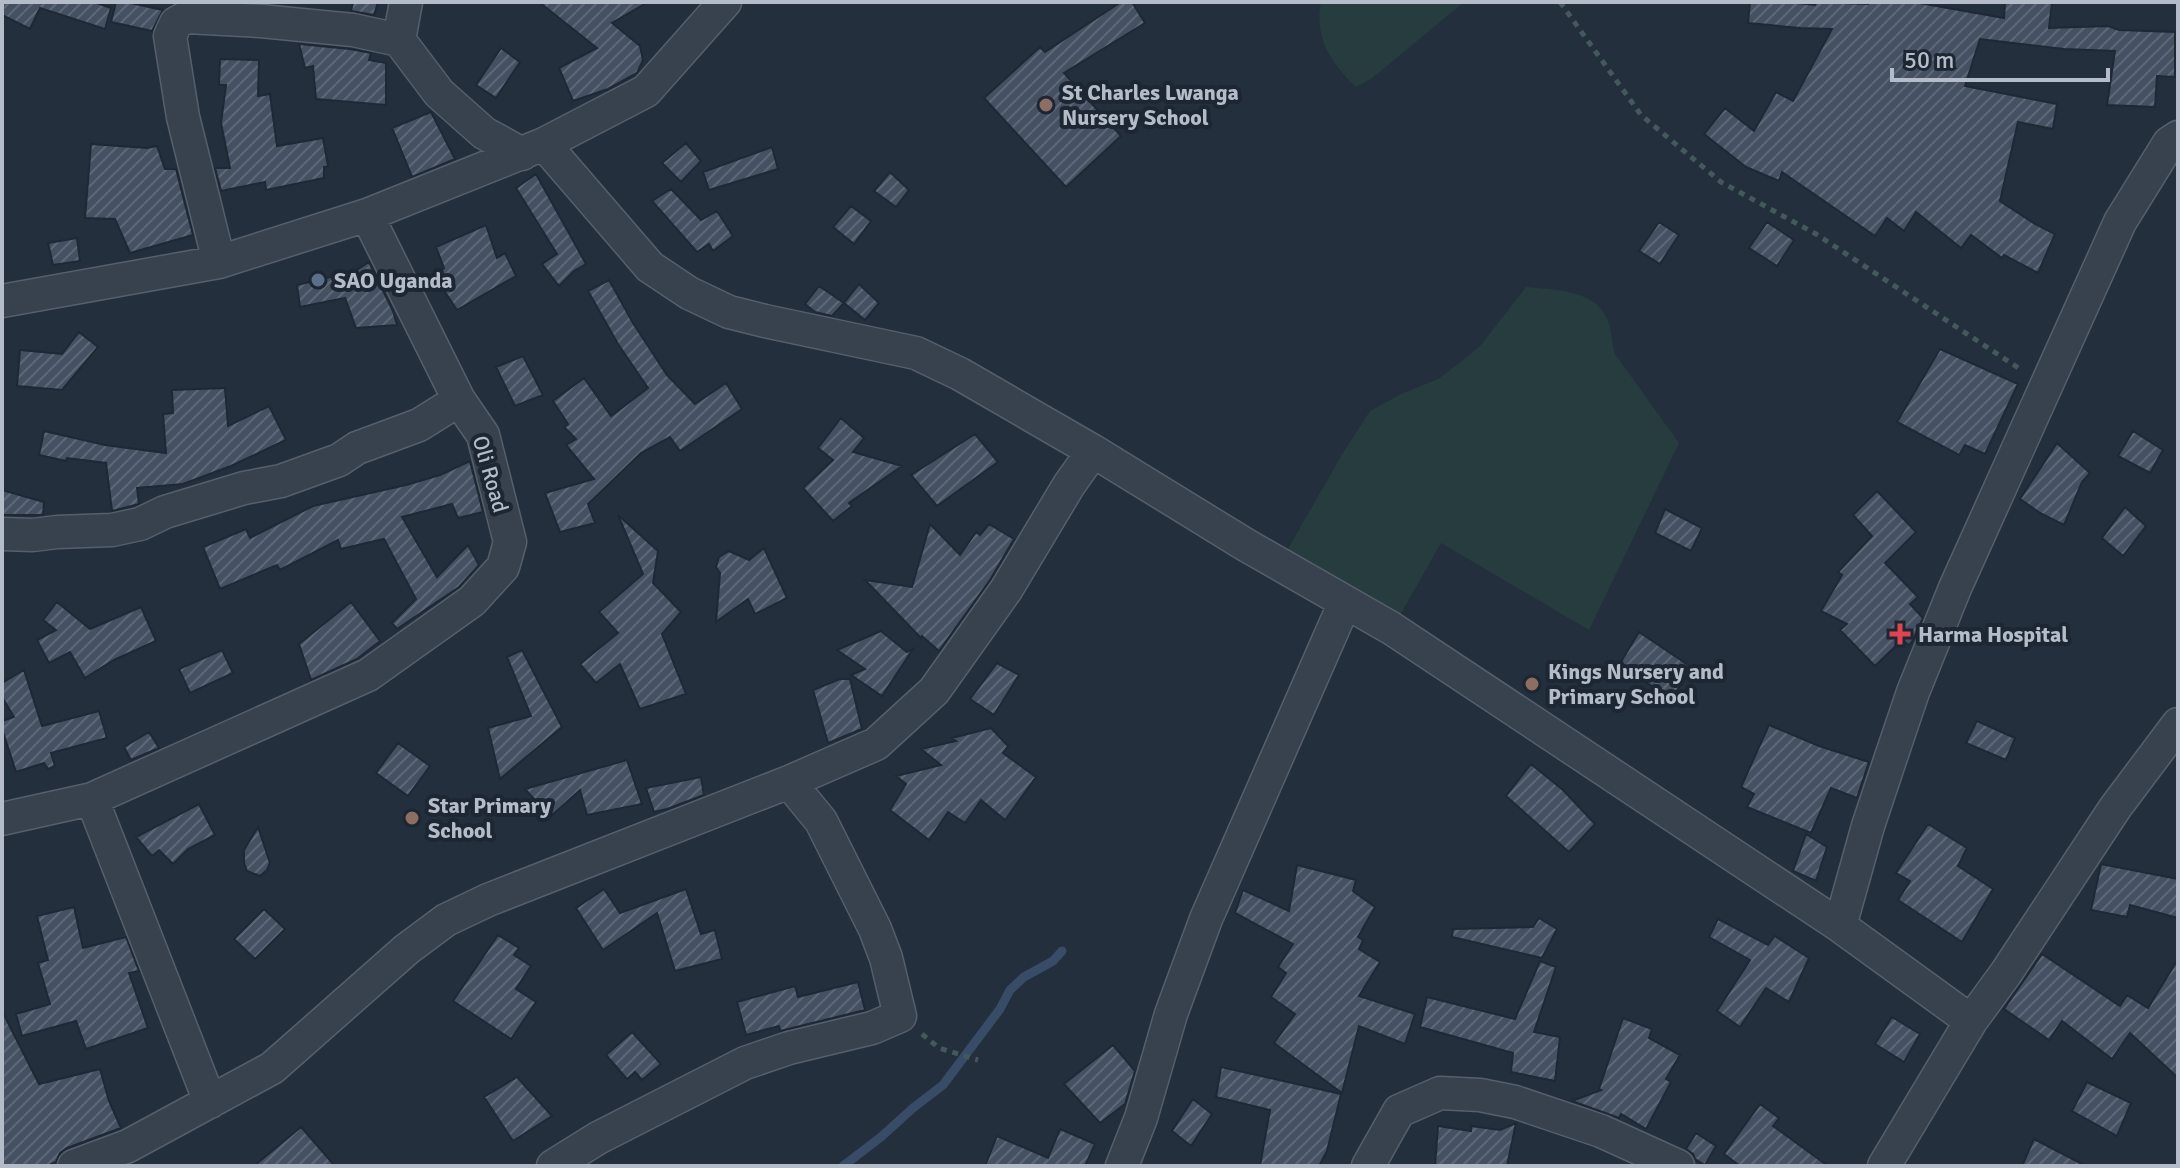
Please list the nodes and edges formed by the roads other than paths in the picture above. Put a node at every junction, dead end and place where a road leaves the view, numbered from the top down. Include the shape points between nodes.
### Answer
1 (406, 2) edge
2 (725, 2) edge
3 (399, 40) junction
4 (2178, 137) edge
5 (533, 149) junction
6 (367, 215) junction
7 (219, 262) junction
8 (2, 301) edge
9 (459, 400) junction
10 (1093, 451) junction
11 (2, 534) edge
12 (1345, 602) junction
13 (2178, 724) edge
14 (789, 782) junction
15 (92, 799) junction
16 (2, 819) edge
17 (1840, 926) junction
18 (1971, 1021) junction
19 (210, 1102) junction
20 (132, 1156) edge
21 (74, 1166) edge
22 (553, 1166) edge
23 (1122, 1166) edge
24 (1368, 1166) edge
25 (1678, 1166) edge
26 (1884, 1166) edge

1 - 3 street
2 - 5 street via 646,91
3 - 5 street via 439,93 484,133
3 - 7 street via 261,21 187,17 176,23 170,36 183,117
4 - 17 street via 2169,143 2120,222 1955,588 1913,692
5 - 6 street
5 - 10 street via 650,267 689,293 729,312 916,353
6 - 7 street
6 - 9 street, Oli Road
7 - 8 street
9 - 11 street via 419,425 339,460 140,524
9 - 15 street, Oli Road via 483,435 510,542 503,567 488,585 368,675
10 - 12 street
10 - 14 street via 1006,590 934,691 876,744
12 - 17 street
12 - 23 street via 1206,919
13 - 18 street
14 - 19 street via 446,920 272,1068
14 - 22 street via 821,821 869,915 900,1016 745,1063
15 - 16 street, Oli Road
15 - 19 street
17 - 18 street
18 - 26 street
19 - 20 street
20 - 21 street
24 - 25 street via 1399,1111 1440,1093 1515,1102 1601,1131

